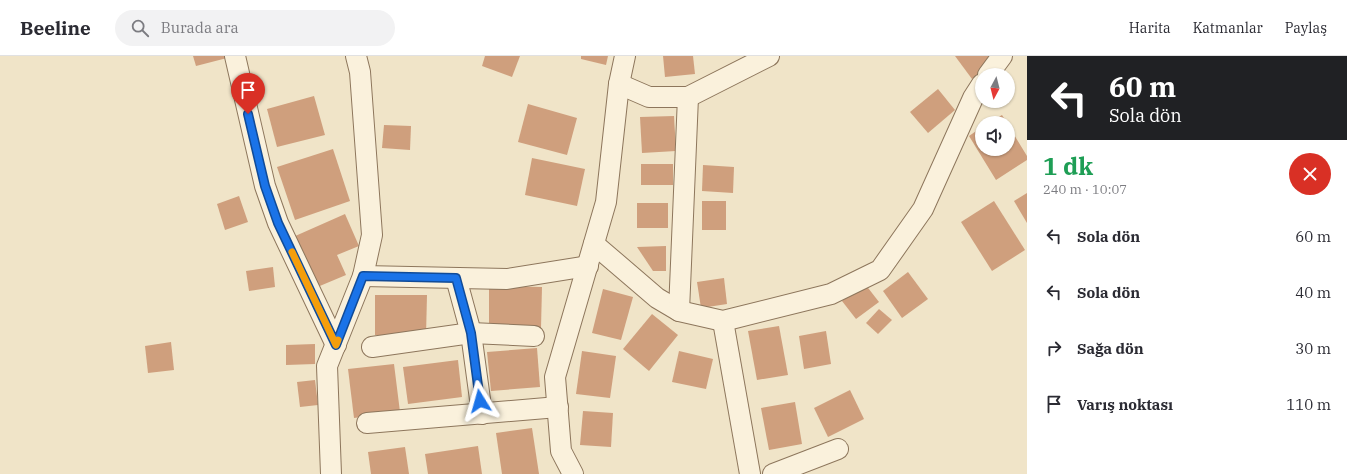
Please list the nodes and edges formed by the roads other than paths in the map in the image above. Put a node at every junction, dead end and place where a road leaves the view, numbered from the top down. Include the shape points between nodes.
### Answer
1 (235, 56) edge
2 (356, 56) edge
3 (624, 56) edge
4 (769, 56) edge
5 (1002, 56) edge
6 (993, 68) edge
7 (619, 84) junction
8 (975, 95) edge
9 (688, 97) junction
10 (594, 244) junction
11 (588, 266) junction
12 (363, 276) junction
13 (456, 278) junction
14 (679, 311) junction
15 (723, 321) junction
16 (471, 333) junction
17 (534, 336) dead end
18 (336, 345) junction
19 (372, 347) dead end
20 (558, 407) junction
21 (482, 414) junction
22 (367, 423) dead end
23 (838, 449) dead end
24 (331, 474) edge
25 (573, 474) edge
26 (750, 474) edge
27 (773, 474) edge

1 - 18 street via 265,186 278,223
2 - 12 street via 360,72 372,236
3 - 7 street
4 - 9 street
5 - 6 street
7 - 9 street via 649,97
7 - 10 street via 606,202
8 - 15 street via 923,209 880,270 831,294
9 - 14 street
10 - 11 street
10 - 14 street via 657,298
11 - 13 street via 507,279
11 - 20 street via 555,377
12 - 13 street
12 - 18 street
13 - 16 street
14 - 15 street
15 - 26 street
16 - 17 street
16 - 19 street
16 - 21 street
18 - 24 street via 327,366
20 - 21 street
20 - 25 street via 561,451
21 - 22 street
23 - 27 street

